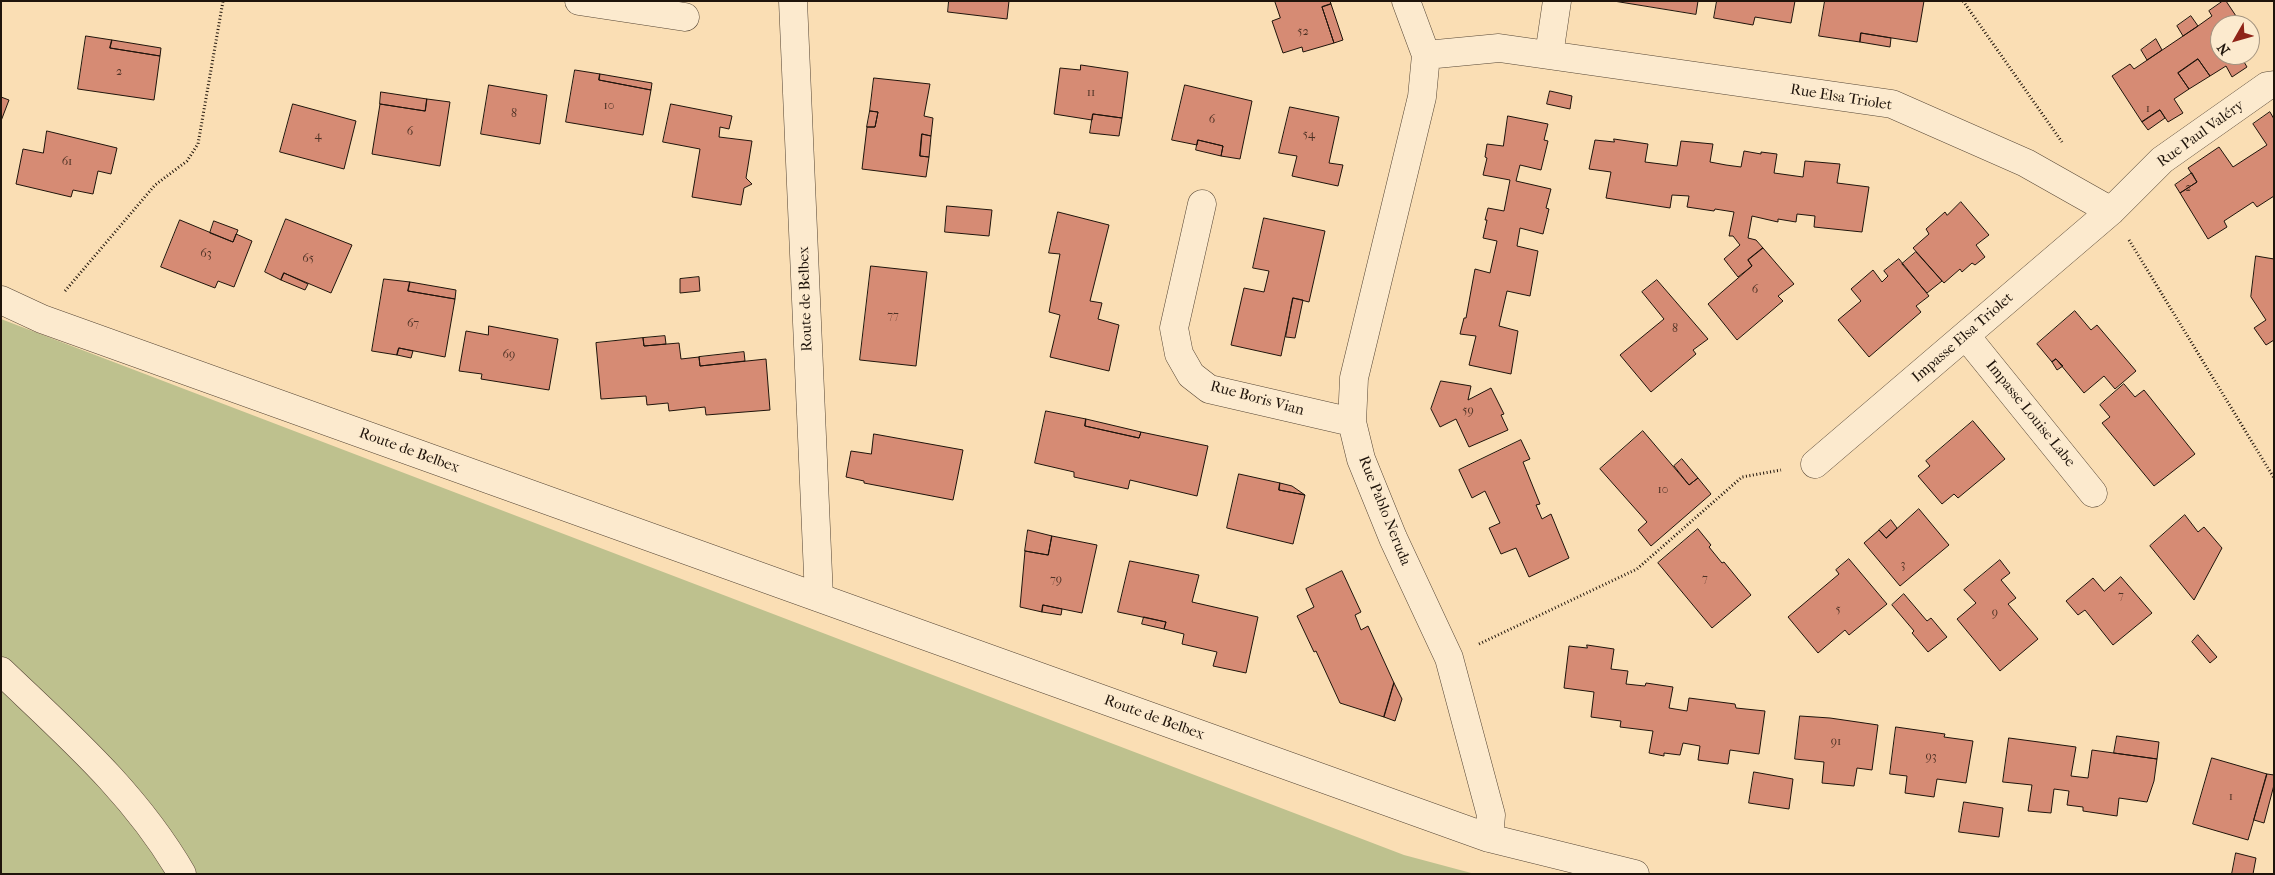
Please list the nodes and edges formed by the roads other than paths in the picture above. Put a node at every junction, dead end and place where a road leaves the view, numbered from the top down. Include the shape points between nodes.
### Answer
1 (578, 1) edge
2 (793, 1) edge
3 (1406, 1) edge
4 (1557, 1) edge
5 (685, 17) dead end
6 (1426, 55) junction
7 (1549, 55) junction
8 (2274, 84) edge
9 (1202, 204) dead end
10 (2110, 211) junction
11 (1, 300) edge
12 (1966, 336) junction
13 (1352, 422) junction
14 (1815, 464) road end
15 (2093, 492) dead end
16 (819, 598) junction
17 (1, 672) edge
18 (1489, 838) junction
19 (182, 874) edge
20 (1635, 874) edge

1 - 5 street
2 - 16 street, Route de Belbex
3 - 6 street, Rue Pablo Neruda
4 - 7 street
6 - 7 street, Rue Elsa Triolet via 1499,48
6 - 13 street, Rue Pablo Neruda via 1422,97 1354,378
7 - 10 street, Rue Elsa Triolet via 1892,104 2026,163
8 - 10 street, Rue Paul Valéry via 2162,160
9 - 13 street, Rue Boris Vian via 1174,328 1179,354 1191,375 1209,389
10 - 12 street, Impasse Elsa Triolet
11 - 16 street, Route de Belbex via 42,320
12 - 14 street, Impasse Elsa Triolet
12 - 15 street, Impasse Louise Labe
13 - 18 street, Rue Pablo Neruda via 1361,459 1385,519 1449,658 1491,815
16 - 18 street, Route de Belbex
17 - 19 street via 106,772 166,846
18 - 20 street, Route de Belbex

